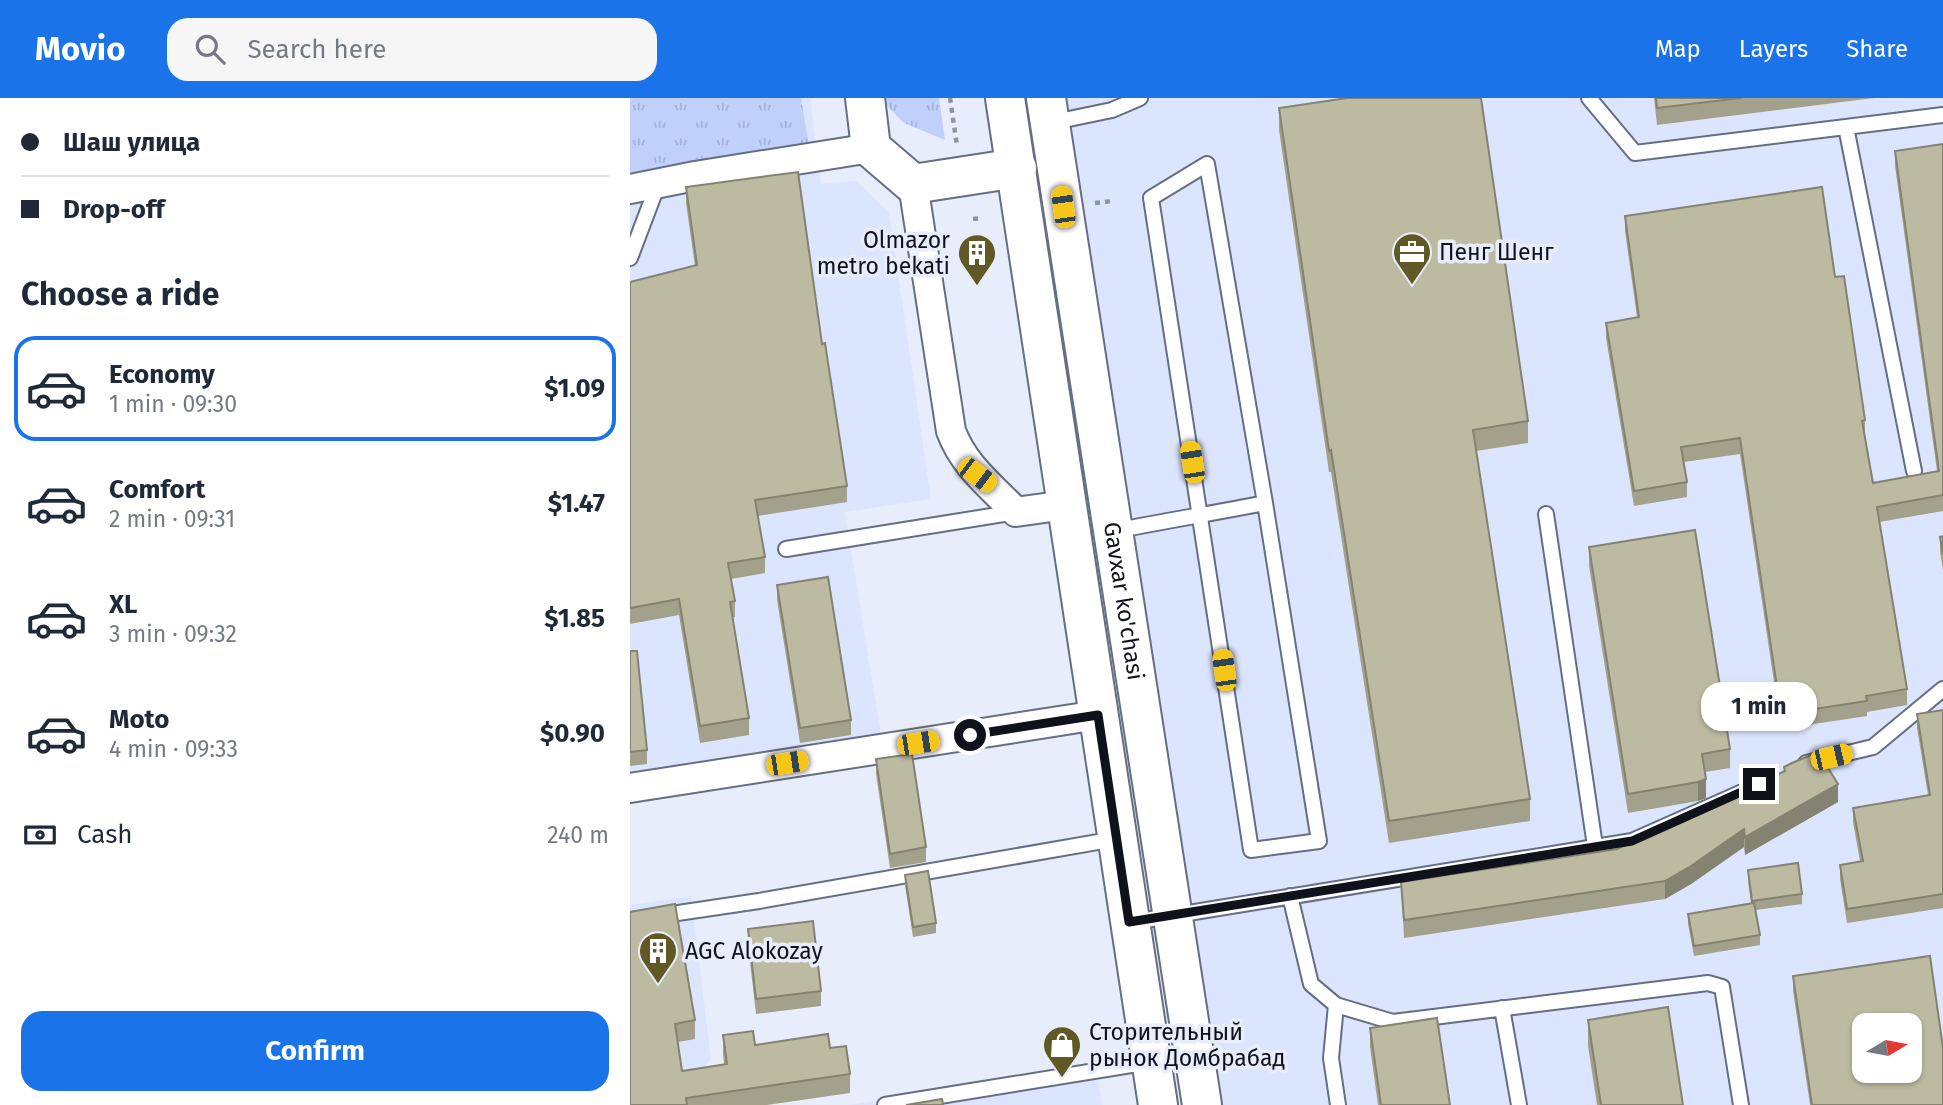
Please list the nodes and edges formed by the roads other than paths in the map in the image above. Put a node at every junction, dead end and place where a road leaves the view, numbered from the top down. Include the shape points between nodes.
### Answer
1 (865, 98) edge
2 (1005, 98) edge
3 (1589, 98) edge
4 (1136, 99) edge
5 (1060, 105) edge
6 (1943, 115) edge
7 (1846, 127) junction
8 (871, 148) junction
9 (1057, 162) junction
10 (1017, 168) junction
11 (658, 184) junction
12 (912, 184) junction
13 (630, 189) edge
14 (630, 258) edge
15 (1914, 471) dead end
16 (1265, 503) junction
17 (1066, 505) junction
18 (1016, 512) junction
19 (1546, 514) dead end
20 (1200, 515) junction
21 (1114, 531) junction
22 (786, 549) dead end
23 (1943, 689) edge
24 (1098, 715) junction
25 (1797, 767) edge
26 (1772, 779) edge
27 (630, 788) edge
28 (1117, 839) junction
29 (1595, 846) junction
30 (1290, 896) junction
31 (1174, 915) junction
32 (630, 920) edge
33 (1129, 922) junction
34 (1336, 1005) junction
35 (1502, 1008) junction
36 (1151, 1062) junction
37 (885, 1105) edge
38 (1158, 1105) edge
39 (1202, 1105) edge
40 (1338, 1105) edge
41 (1519, 1105) edge
42 (1741, 1105) edge

1 - 8 main road
2 - 10 main road, Gavxar ko'chasi
3 - 7 lane via 1635,153
4 - 5 lane via 1112,110
5 - 9 main road, Gavxar ko'chasi
6 - 7 lane
7 - 15 lane
8 - 11 street
8 - 12 main road
9 - 10 main road
9 - 21 main road, Gavxar ko'chasi
10 - 12 main road
10 - 17 main road, Gavxar ko'chasi
11 - 13 street
11 - 14 lane
12 - 18 street via 951,431 967,463
16 - 20 lane
16 - 20 lane via 1208,164 1151,198
16 - 20 lane via 1319,841 1251,850
17 - 18 street
17 - 24 main road, Gavxar ko'chasi
18 - 22 lane
19 - 29 lane
20 - 21 lane
21 - 31 main road, Gavxar ko'chasi
23 - 25 lane via 1873,747
24 - 27 street
24 - 28 main road, Gavxar ko'chasi
26 - 29 lane via 1632,841
28 - 32 lane
28 - 33 main road, Gavxar ko'chasi
29 - 30 lane
30 - 31 lane
30 - 34 lane via 1311,984
31 - 33 lane
31 - 39 main road, Gavxar ko'chasi
33 - 36 main road, Gavxar ko'chasi
34 - 35 lane via 1393,1022
34 - 40 lane via 1331,1058
35 - 41 lane
35 - 42 lane via 1708,983 1722,987
36 - 37 lane
36 - 38 main road, Gavxar ko'chasi

